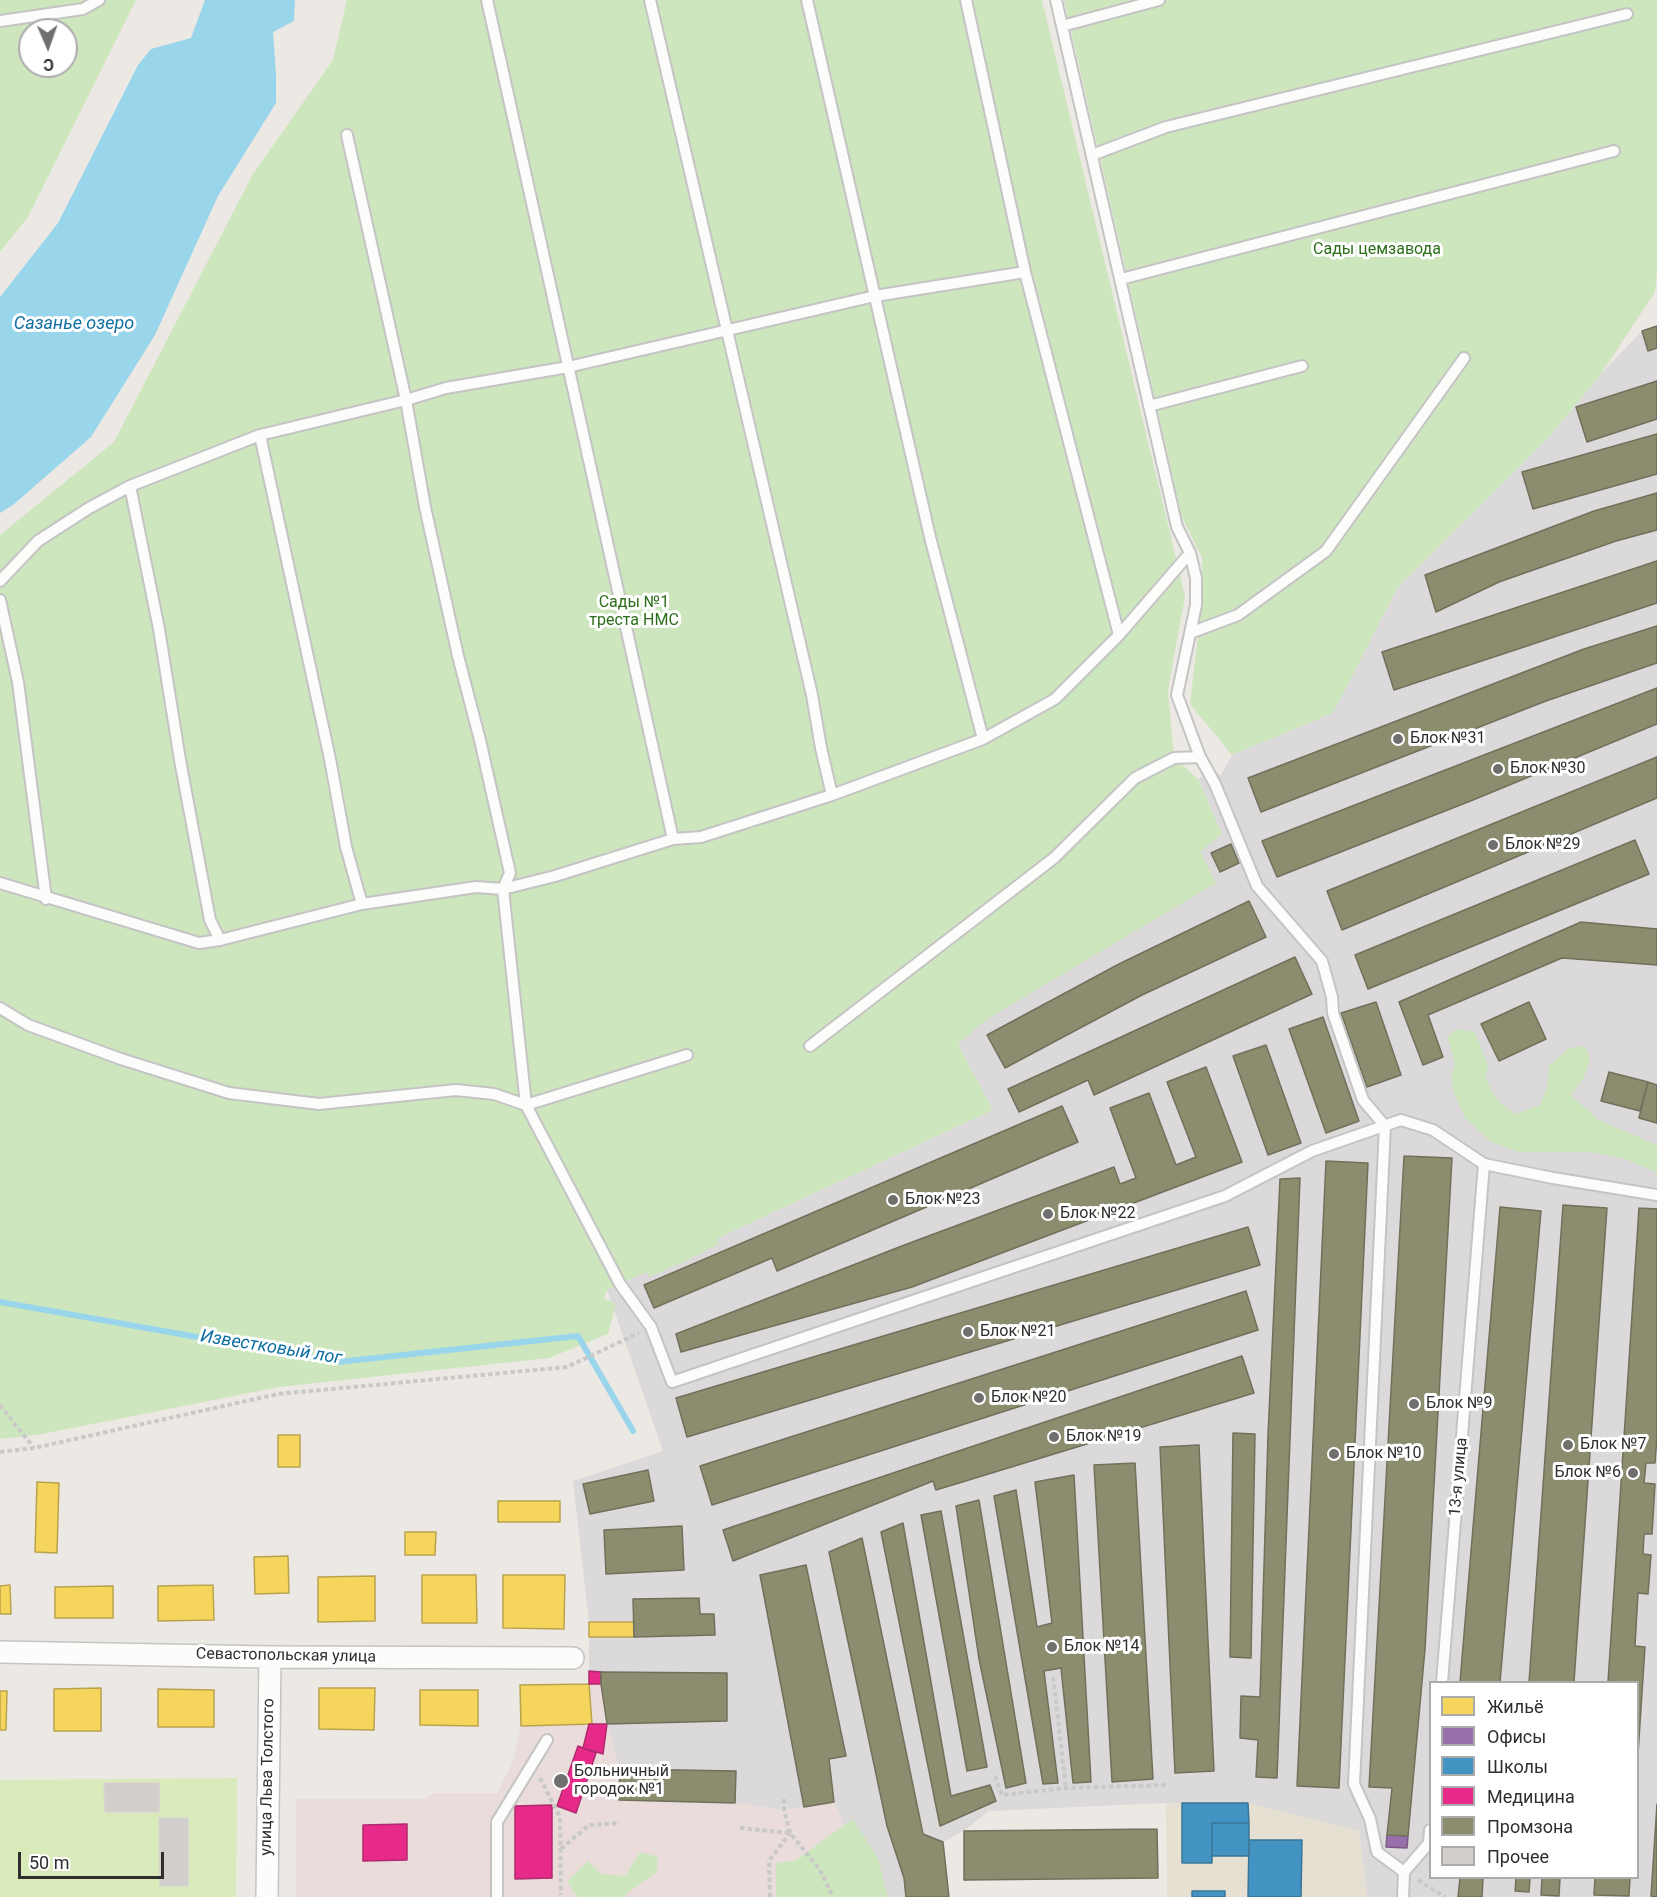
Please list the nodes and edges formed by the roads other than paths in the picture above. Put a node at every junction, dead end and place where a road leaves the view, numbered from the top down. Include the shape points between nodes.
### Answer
1 (99, 0) edge
2 (487, 0) edge
3 (650, 0) edge
4 (807, 0) edge
5 (966, 0) edge
6 (1056, 0) edge
7 (1159, 0) edge
8 (1628, 14) dead end
9 (0, 21) edge
10 (1062, 26) junction
11 (347, 135) dead end
12 (1614, 151) dead end
13 (1092, 155) junction
14 (1025, 272) junction
15 (1121, 279) junction
16 (875, 296) junction
17 (727, 331) junction
18 (1464, 358) dead end
19 (1302, 366) dead end
20 (568, 367) junction
21 (406, 400) junction
22 (1149, 406) junction
23 (260, 435) junction
24 (130, 486) junction
25 (1191, 553) junction
26 (0, 580) edge
27 (0, 600) edge
28 (1190, 633) junction
29 (1119, 635) junction
30 (983, 739) junction
31 (1200, 757) junction
32 (832, 795) junction
33 (673, 839) junction
34 (0, 884) edge
35 (503, 889) junction
36 (46, 898) junction
37 (362, 904) junction
38 (220, 940) junction
39 (0, 1008) edge
40 (810, 1046) dead end
41 (687, 1055) dead end
42 (526, 1105) junction
43 (1384, 1126) junction
44 (1484, 1164) junction
45 (1657, 1195) edge
46 (0, 1652) edge
47 (270, 1657) junction
48 (573, 1658) dead end
49 (1442, 1681) edge
50 (547, 1740) dead end
51 (1429, 1843) edge
52 (1404, 1872) junction
53 (267, 1897) edge
54 (497, 1897) edge
55 (1403, 1897) edge

1 - 9 lane via 83,9
2 - 20 lane
3 - 17 lane
4 - 16 lane
5 - 14 lane
6 - 10 lane
7 - 10 lane
8 - 13 lane via 1166,127
10 - 13 lane
11 - 21 lane
12 - 15 lane
13 - 15 lane
14 - 16 lane
14 - 29 lane
15 - 22 lane
16 - 17 lane
16 - 30 lane via 930,537
17 - 20 lane
17 - 32 lane
18 - 28 lane via 1326,551 1238,615
19 - 22 lane
20 - 21 lane via 446,388
20 - 33 lane
21 - 23 lane
21 - 35 lane via 428,519 510,873
22 - 25 lane via 1177,527
23 - 24 lane
23 - 37 lane via 346,847
24 - 26 lane via 38,542
24 - 38 lane via 210,920
25 - 28 lane via 1196,596
25 - 29 lane
27 - 36 lane via 18,682
28 - 31 lane via 1177,695
29 - 30 lane via 1055,699
30 - 32 lane
31 - 40 lane via 1174,758 1135,778 1054,858
31 - 43 lane via 1257,886 1322,961 1333,1013 1364,1100
32 - 33 lane via 701,837
33 - 35 lane
34 - 36 lane
35 - 37 lane via 476,887
35 - 42 lane
36 - 38 lane via 199,944
37 - 38 lane
39 - 42 lane via 28,1025 230,1093 319,1104 456,1090 494,1094
41 - 42 lane
42 - 43 lane via 620,1284 651,1328 672,1382 1225,1196 1312,1151
43 - 44 lane via 1401,1120 1433,1130
43 - 52 lane via 1354,1784 1370,1819 1377,1852
44 - 45 lane
44 - 49 lane, 13-я улица
46 - 47 street, Севастопольская улица
47 - 48 street, Севастопольская улица
47 - 53 street, улица Льва Толстого
50 - 54 lane via 497,1822
51 - 52 lane
52 - 55 lane

